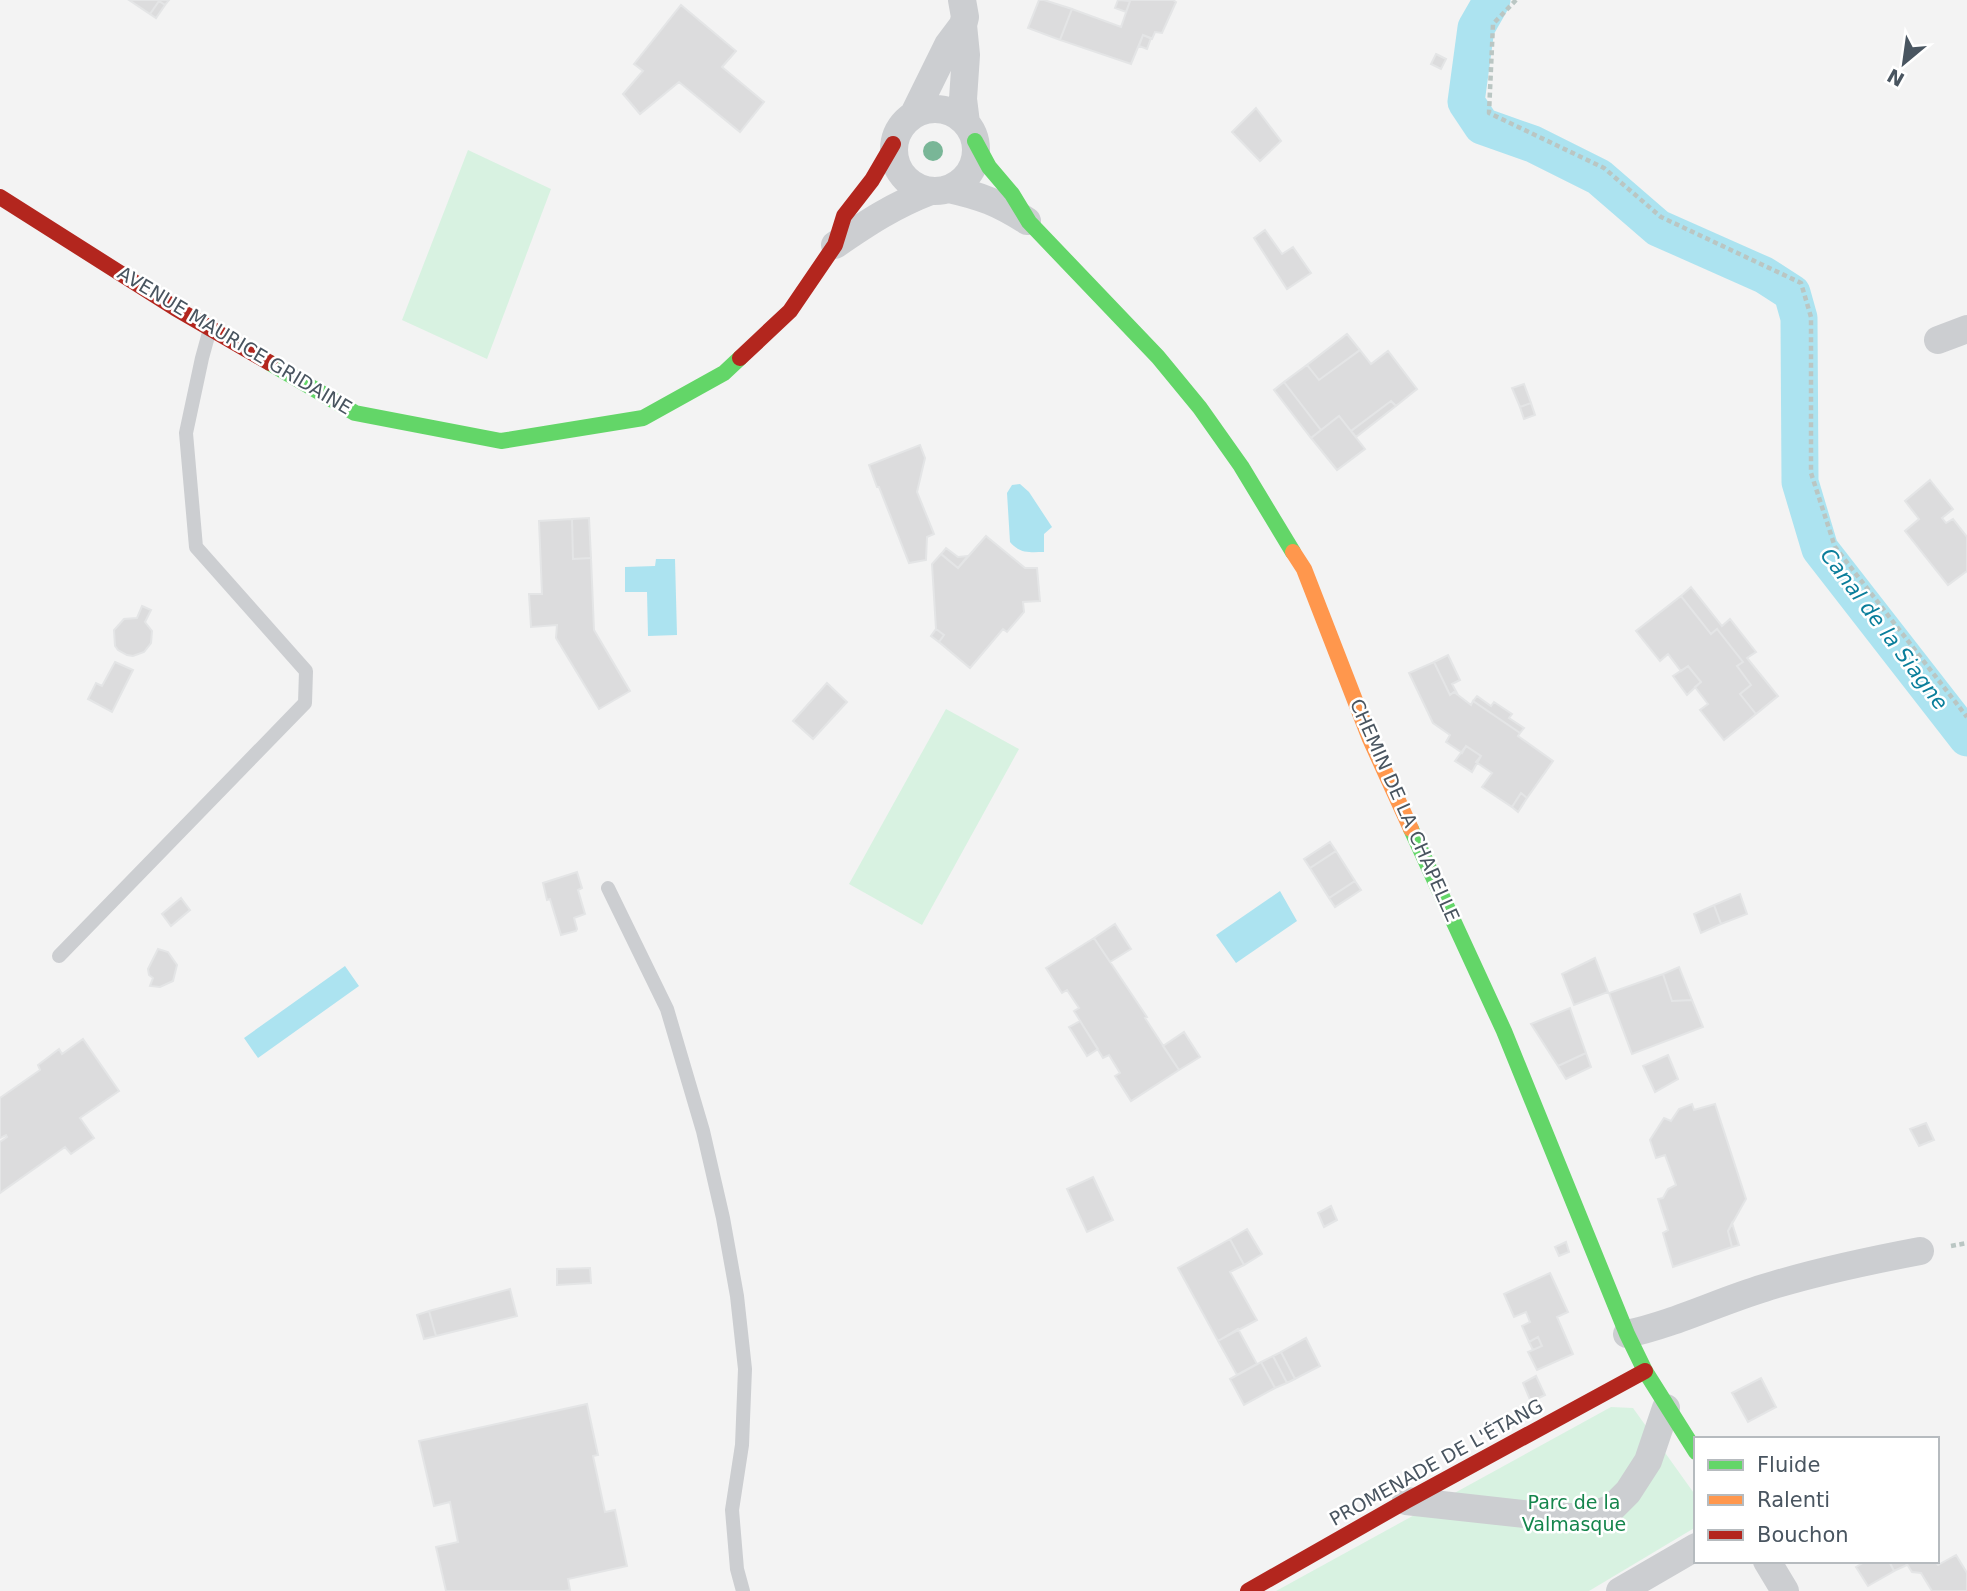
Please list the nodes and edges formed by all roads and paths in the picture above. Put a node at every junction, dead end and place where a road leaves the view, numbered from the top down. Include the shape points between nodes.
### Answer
1 (1516, 0) edge
2 (968, 10) edge
3 (914, 114) junction
4 (971, 132) junction
5 (893, 144) junction
6 (940, 190) junction
7 (0, 197) edge
8 (1028, 222) junction
9 (835, 245) junction
10 (210, 328) junction
11 (1967, 329) edge
12 (1938, 340) dead end
13 (1967, 717) edge
14 (608, 888) dead end
15 (59, 956) dead end
16 (1920, 1251) dead end
17 (1627, 1334) junction
18 (1645, 1371) junction
19 (1666, 1408) junction
20 (1694, 1449) edge
21 (1406, 1502) junction
22 (1694, 1548) edge
23 (1768, 1563) edge
24 (743, 1591) edge
25 (1248, 1591) edge
26 (1620, 1591) edge
27 (1785, 1591) edge

1 - 13 path via 1493,24 1489,113 1604,168 1661,217 1801,283 1811,317 1811,473 1835,547
2 - 3 street
2 - 4 street via 963,99
3 - 4 street via 942,109 955,114
3 - 5 street via 897,131
4 - 6 street via 974,165 960,184
4 - 8 street, CHEMIN DE LA CHAPELLE via 989,167
5 - 6 street via 898,170 906,180 918,188
5 - 9 street, AVENUE MAURICE GRIDAINE via 844,216
6 - 8 street, CHEMIN DE LA CHAPELLE via 978,195
6 - 9 street, AVENUE MAURICE GRIDAINE via 904,201
7 - 10 street, AVENUE MAURICE GRIDAINE
8 - 17 street, CHEMIN DE LA CHAPELLE via 1158,357 1200,408 1304,569 1370,739 1504,1031
9 - 10 street, AVENUE MAURICE GRIDAINE via 790,311 724,373 642,418 501,441 355,413
10 - 15 lane via 186,433 196,547 306,671 304,704
11 - 12 street
14 - 24 lane via 667,1009 723,1218 745,1369 742,1445 732,1510
16 - 17 street via 1814,1273
17 - 18 street, CHEMIN DE LA CHAPELLE
18 - 19 street, CHEMIN DE LA CHAPELLE
18 - 21 street, PROMENADE DE L'ÉTANG
19 - 20 street, CHEMIN DE LA CHAPELLE
19 - 21 street via 1648,1461 1628,1492 1612,1508 1587,1518
21 - 25 street, PROMENADE DE L'ÉTANG
22 - 26 street
23 - 27 street

